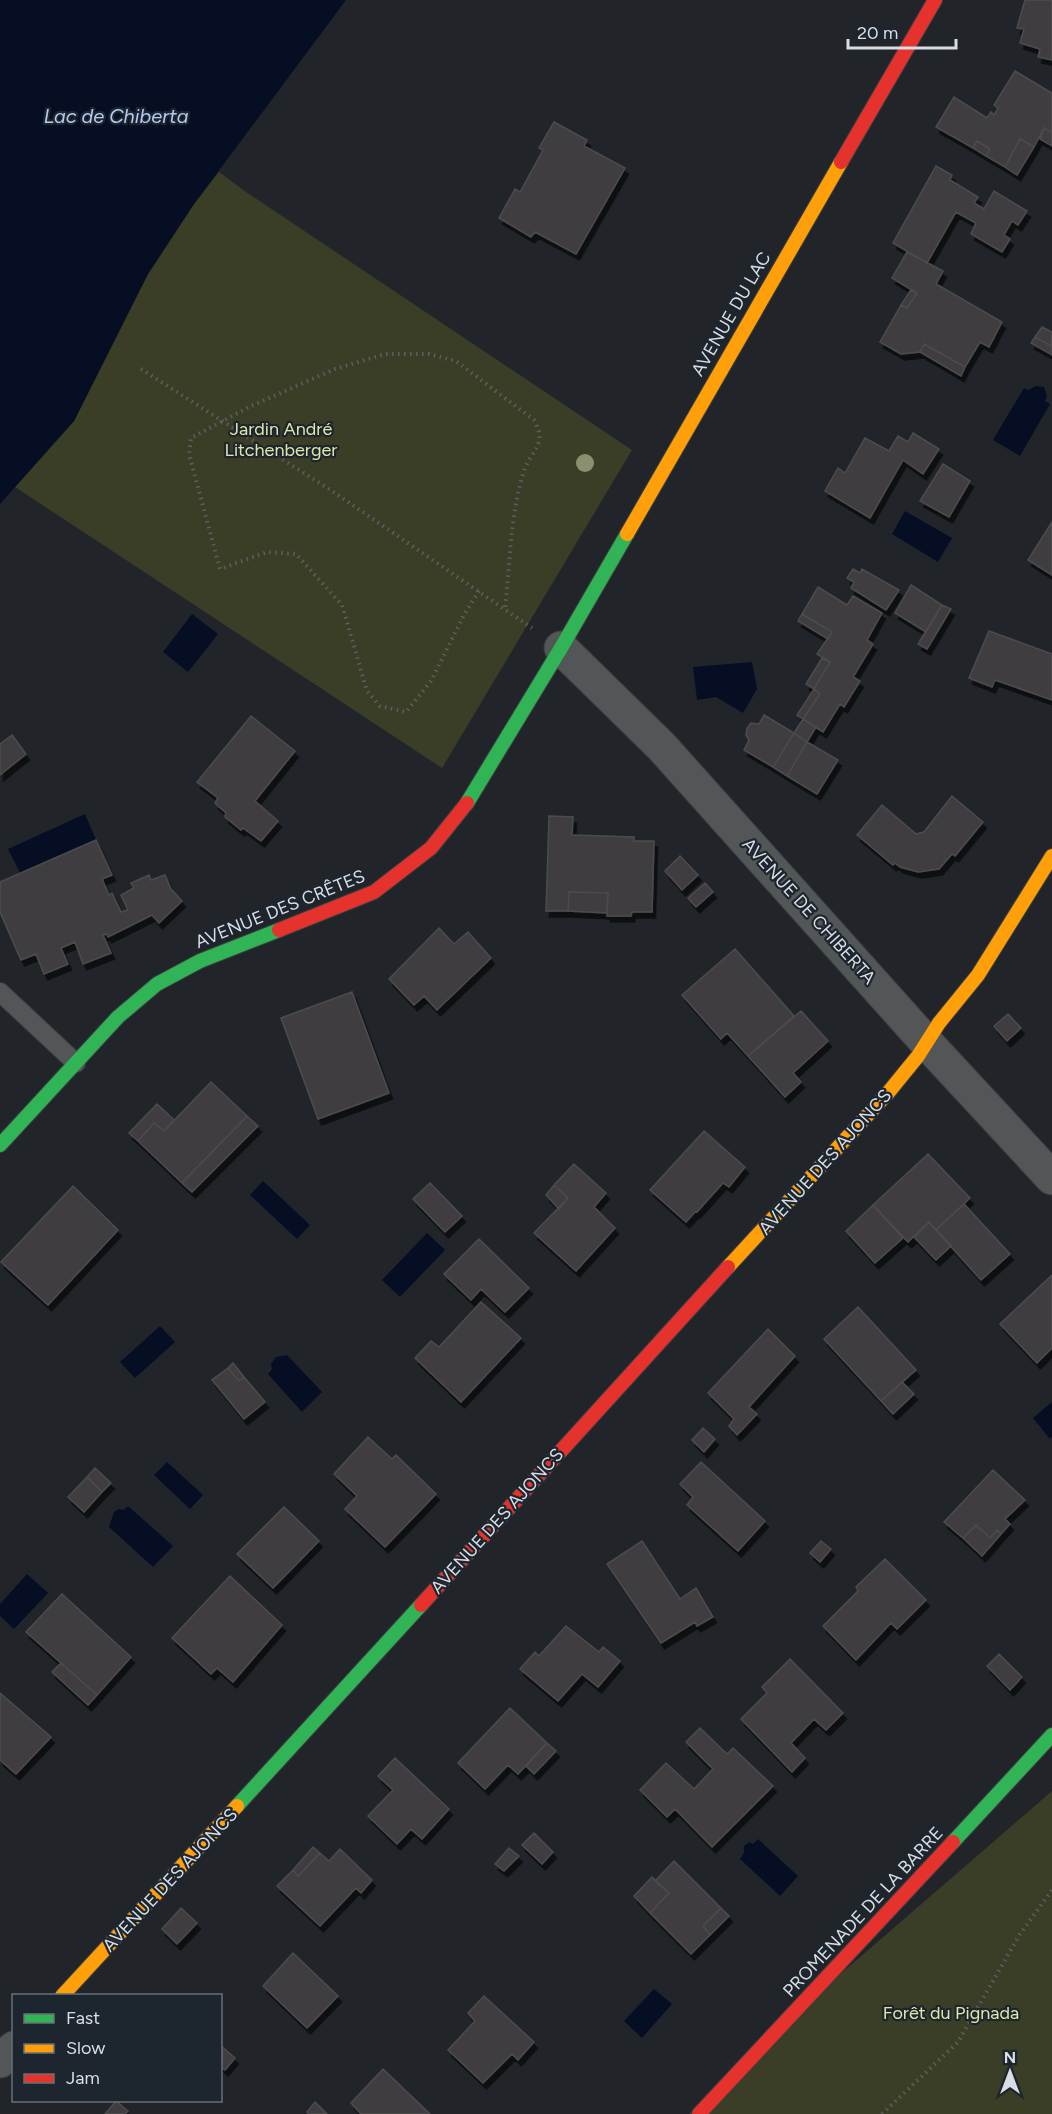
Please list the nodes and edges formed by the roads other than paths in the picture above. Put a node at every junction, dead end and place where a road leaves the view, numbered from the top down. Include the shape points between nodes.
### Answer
1 (935, 0) edge
2 (550, 640) junction
3 (1052, 856) edge
4 (0, 992) edge
5 (926, 1042) junction
6 (76, 1063) junction
7 (0, 1145) edge
8 (1052, 1178) edge
9 (1052, 1735) edge
10 (63, 1994) edge
11 (12, 2050) edge
12 (0, 2061) edge
13 (699, 2114) edge

1 - 2 street, AVENUE DU LAC
2 - 5 street, AVENUE DE CHIBERTA via 662,747
2 - 6 street, AVENUE DES CRÊTES via 463,810 431,848 374,892 200,961 157,984 118,1017
3 - 5 street, AVENUE DES AJONCS via 978,975
4 - 6 lane
5 - 8 street, AVENUE DE CHIBERTA
5 - 10 street, AVENUE DES AJONCS via 887,1094
6 - 7 street, AVENUE DES CRÊTES
9 - 13 street, PROMENADE DE LA BARRE
11 - 12 street

